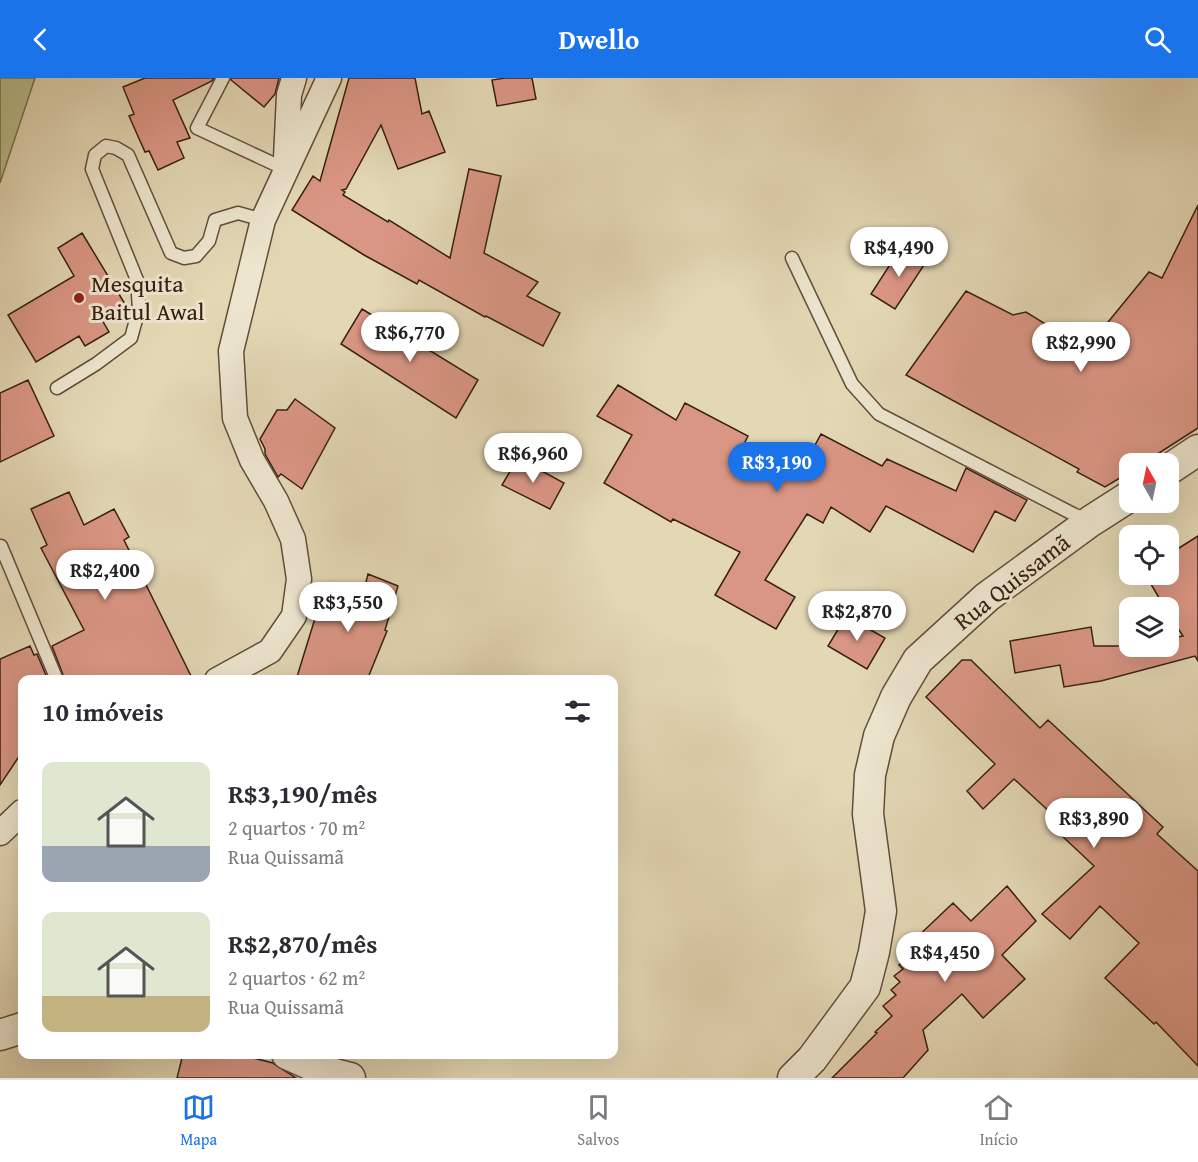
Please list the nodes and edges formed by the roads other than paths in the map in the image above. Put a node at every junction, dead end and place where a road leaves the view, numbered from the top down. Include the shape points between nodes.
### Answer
1 (224, 78) edge
2 (294, 78) edge
3 (329, 78) edge
4 (285, 169) junction
5 (263, 220) junction
6 (792, 258) dead end
7 (57, 388) dead end
8 (1198, 450) edge
9 (1179, 463) edge
10 (1119, 502) edge
11 (1091, 521) junction
12 (1, 546) edge
13 (55, 675) edge
14 (226, 675) edge
15 (18, 816) edge
16 (0, 833) edge
17 (18, 1029) edge
18 (0, 1035) edge
19 (298, 1059) edge
20 (350, 1078) edge
21 (793, 1078) edge

1 - 4 lane via 197,128
2 - 4 street via 289,95
3 - 4 street
4 - 5 street
5 - 7 lane via 238,213 215,220 209,241 196,256 184,258 171,253 128,155 106,146 95,155 92,169 137,280 140,309 131,338
5 - 14 street via 231,351 235,418 293,539 299,579 294,616 270,651
6 - 11 lane via 852,384 879,414
8 - 9 street
10 - 11 street, Rua Quissamã
11 - 21 street, Rua Quissamã via 987,597 918,660 896,697 879,736 870,775 868,814 881,912 865,987 812,1059
12 - 13 lane
15 - 16 street
17 - 18 street
19 - 20 street

